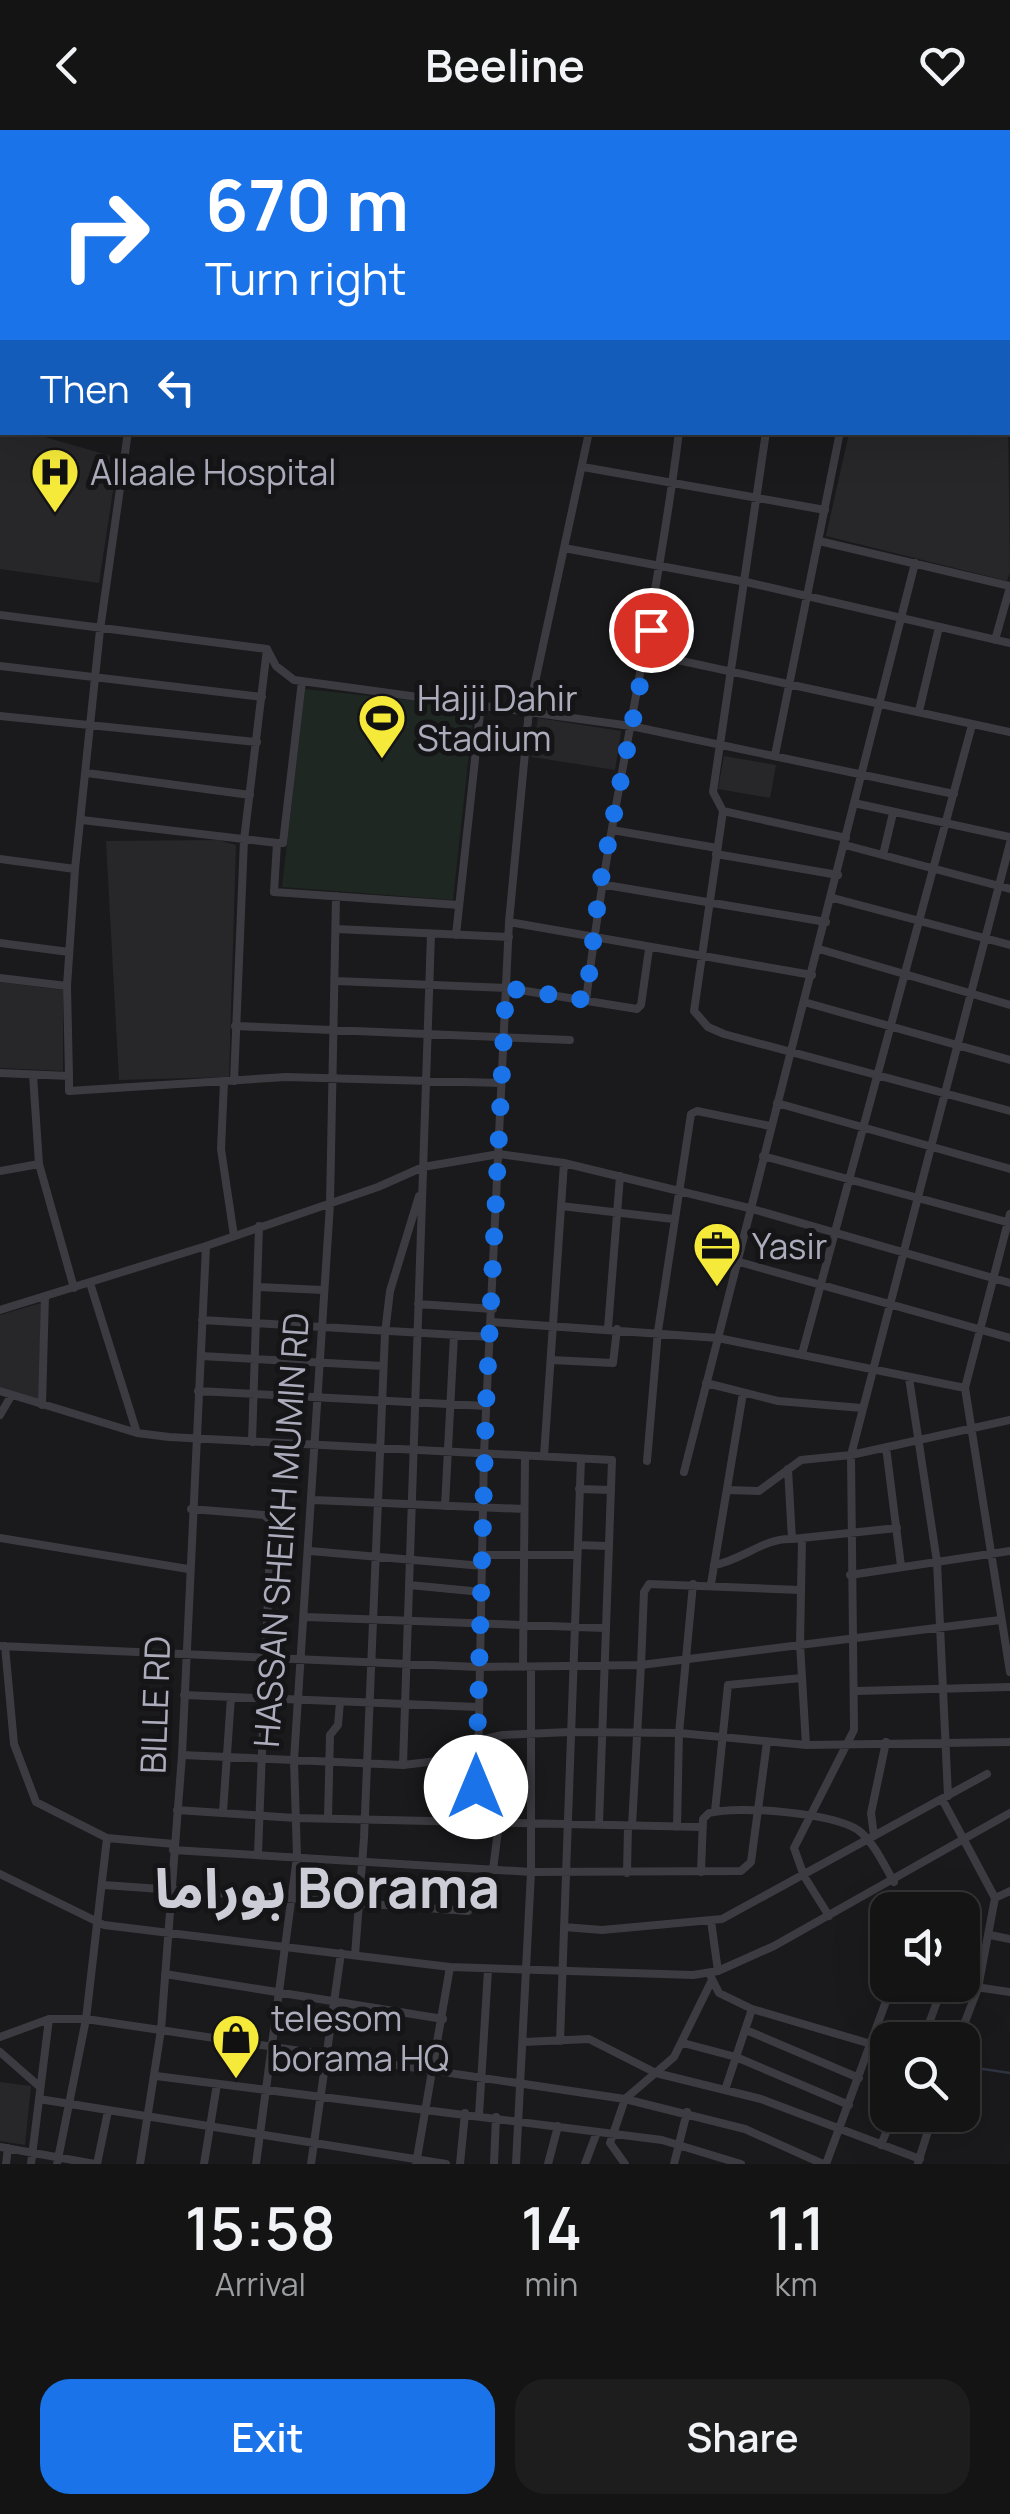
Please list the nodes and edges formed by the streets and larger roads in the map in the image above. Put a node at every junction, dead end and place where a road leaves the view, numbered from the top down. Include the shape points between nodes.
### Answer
1 (128, 435) edge
2 (588, 435) edge
3 (679, 435) edge
4 (766, 435) edge
5 (839, 435) edge
6 (583, 467) junction
7 (672, 484) junction
8 (757, 499) junction
9 (826, 510) junction
10 (819, 541) junction
11 (564, 548) junction
12 (915, 562) junction
13 (661, 566) junction
14 (746, 582) junction
15 (1010, 587) edge
16 (808, 597) junction
17 (0, 615) edge
18 (900, 618) junction
19 (939, 627) junction
20 (100, 630) junction
21 (995, 640) junction
22 (1010, 643) edge
23 (267, 649) junction
24 (645, 654) junction
25 (0, 666) edge
26 (731, 670) junction
27 (96, 678) junction
28 (302, 681) junction
29 (790, 682) junction
30 (262, 697) junction
31 (877, 701) junction
32 (481, 704) junction
33 (529, 710) junction
34 (918, 711) junction
35 (0, 716) edge
36 (94, 724) junction
37 (972, 724) junction
38 (631, 726) junction
39 (1010, 732) edge
40 (256, 742) junction
41 (721, 744) junction
42 (776, 754) junction
43 (861, 772) junction
44 (87, 774) junction
45 (250, 794) junction
46 (954, 794) junction
47 (854, 803) junction
48 (723, 811) junction
49 (893, 812) junction
50 (82, 820) junction
51 (946, 824) junction
52 (612, 830) junction
53 (244, 840) junction
54 (1010, 840) edge
55 (846, 841) junction
56 (278, 843) junction
57 (716, 851) junction
58 (883, 854) junction
59 (0, 859) edge
60 (75, 869) junction
61 (934, 869) junction
62 (838, 876) junction
63 (600, 884) junction
64 (1000, 886) junction
65 (1010, 889) edge
66 (336, 896) junction
67 (833, 898) junction
68 (709, 902) junction
69 (459, 905) junction
70 (510, 922) junction
71 (826, 922) junction
72 (920, 922) junction
73 (336, 929) junction
74 (432, 934) junction
75 (456, 935) junction
76 (509, 937) junction
77 (594, 938) junction
78 (986, 938) junction
79 (0, 943) edge
80 (1010, 945) edge
81 (649, 949) junction
82 (819, 949) junction
83 (69, 952) junction
84 (702, 955) junction
85 (812, 974) junction
86 (906, 974) junction
87 (0, 978) edge
88 (336, 981) junction
89 (428, 984) junction
90 (67, 986) junction
91 (506, 988) junction
92 (972, 994) junction
93 (586, 1000) junction
94 (804, 1002) junction
95 (1010, 1005) edge
96 (235, 1026) junction
97 (892, 1026) junction
98 (336, 1031) junction
99 (426, 1035) junction
100 (503, 1037) junction
101 (570, 1040) dead end
102 (959, 1046) junction
103 (790, 1052) junction
104 (1010, 1060) edge
105 (0, 1073) edge
106 (34, 1075) junction
107 (878, 1075) junction
108 (69, 1076) junction
109 (334, 1078) junction
110 (229, 1081) junction
111 (426, 1082) junction
112 (501, 1084) junction
113 (947, 1094) junction
114 (776, 1102) junction
115 (1010, 1111) edge
116 (770, 1126) junction
117 (864, 1127) junction
118 (934, 1146) junction
119 (500, 1154) junction
120 (763, 1156) junction
121 (564, 1163) junction
122 (40, 1164) junction
123 (423, 1167) junction
124 (1010, 1169) edge
125 (0, 1171) edge
126 (620, 1176) junction
127 (850, 1181) junction
128 (422, 1187) junction
129 (678, 1191) junction
130 (920, 1200) junction
131 (330, 1204) junction
132 (561, 1206) junction
133 (749, 1208) junction
134 (617, 1212) junction
135 (673, 1218) junction
136 (1009, 1220) edge
137 (259, 1226) junction
138 (836, 1232) junction
139 (234, 1236) junction
140 (206, 1246) junction
141 (905, 1253) junction
142 (736, 1260) junction
143 (994, 1279) junction
144 (90, 1283) junction
145 (822, 1283) junction
146 (1010, 1283) edge
147 (74, 1288) junction
148 (258, 1288) junction
149 (323, 1290) junction
150 (45, 1296) junction
151 (893, 1303) junction
152 (418, 1304) junction
153 (493, 1308) junction
154 (0, 1310) edge
155 (202, 1320) junction
156 (492, 1322) junction
157 (257, 1323) junction
158 (553, 1325) junction
159 (322, 1327) junction
160 (613, 1329) junction
161 (979, 1330) junction
162 (658, 1331) junction
163 (385, 1332) junction
164 (417, 1334) junction
165 (454, 1335) junction
166 (491, 1337) junction
167 (718, 1338) junction
168 (1010, 1338) edge
169 (802, 1354) junction
170 (201, 1356) junction
171 (257, 1359) junction
172 (551, 1360) junction
173 (320, 1362) junction
174 (383, 1366) junction
175 (873, 1370) junction
176 (909, 1378) junction
177 (706, 1383) junction
178 (965, 1388) junction
179 (0, 1391) edge
180 (198, 1391) junction
181 (256, 1393) junction
182 (743, 1393) junction
183 (11, 1396) junction
184 (318, 1396) junction
185 (382, 1400) junction
186 (415, 1402) junction
187 (451, 1404) junction
188 (42, 1405) junction
189 (486, 1406) junction
190 (862, 1408) junction
191 (0, 1415) edge
192 (1010, 1420) edge
193 (972, 1428) junction
194 (138, 1433) junction
195 (195, 1439) junction
196 (918, 1440) junction
197 (252, 1442) junction
198 (316, 1445) junction
199 (886, 1447) junction
200 (380, 1448) junction
201 (414, 1450) junction
202 (448, 1452) junction
203 (484, 1454) junction
204 (851, 1455) junction
205 (525, 1456) junction
206 (544, 1456) junction
207 (581, 1459) junction
208 (647, 1461) dead end
209 (788, 1468) junction
210 (684, 1472) dead end
211 (579, 1489) junction
212 (611, 1490) junction
213 (727, 1490) junction
214 (314, 1500) junction
215 (377, 1504) junction
216 (412, 1505) junction
217 (445, 1506) junction
218 (483, 1508) junction
219 (524, 1508) junction
220 (191, 1509) junction
221 (896, 1528) junction
222 (849, 1535) junction
223 (0, 1538) edge
224 (797, 1539) junction
225 (608, 1546) junction
226 (577, 1550) junction
227 (310, 1551) junction
228 (1010, 1551) edge
229 (992, 1554) junction
230 (484, 1555) junction
231 (523, 1555) junction
232 (375, 1556) junction
233 (410, 1559) junction
234 (937, 1562) junction
235 (484, 1566) junction
236 (714, 1566) junction
237 (901, 1566) junction
238 (188, 1569) junction
239 (850, 1575) junction
240 (693, 1584) junction
241 (711, 1584) junction
242 (409, 1586) junction
243 (800, 1590) junction
244 (482, 1592) junction
245 (306, 1617) junction
246 (374, 1619) junction
247 (1000, 1620) junction
248 (408, 1621) junction
249 (481, 1625) junction
250 (523, 1628) junction
251 (572, 1628) junction
252 (605, 1628) junction
253 (943, 1628) junction
254 (1007, 1634) edge
255 (852, 1636) junction
256 (800, 1644) junction
257 (3, 1646) edge
258 (184, 1651) junction
259 (266, 1656) junction
260 (303, 1659) junction
261 (685, 1662) junction
262 (372, 1663) junction
263 (406, 1663) junction
264 (640, 1665) junction
265 (478, 1667) junction
266 (527, 1667) junction
267 (602, 1667) junction
268 (571, 1668) junction
269 (1010, 1672) edge
270 (802, 1678) junction
271 (1010, 1687) edge
272 (946, 1690) junction
273 (856, 1691) junction
274 (184, 1695) junction
275 (231, 1697) junction
276 (263, 1698) junction
277 (300, 1700) junction
278 (340, 1702) junction
279 (369, 1703) junction
280 (404, 1704) junction
281 (477, 1707) junction
282 (569, 1732) junction
283 (600, 1732) junction
284 (638, 1732) junction
285 (679, 1733) junction
286 (531, 1734) junction
287 (725, 1736) junction
288 (767, 1742) junction
289 (886, 1742) junction
290 (945, 1742) junction
291 (1010, 1742) edge
292 (847, 1744) junction
293 (806, 1745) junction
294 (476, 1752) junction
295 (182, 1756) junction
296 (227, 1756) junction
297 (261, 1758) junction
298 (294, 1760) junction
299 (330, 1764) junction
300 (402, 1766) junction
301 (367, 1767) junction
302 (987, 1774) dead end
303 (945, 1798) junction
304 (177, 1810) junction
305 (716, 1811) junction
306 (223, 1812) junction
307 (756, 1813) junction
308 (1010, 1813) edge
309 (260, 1815) junction
310 (811, 1817) junction
311 (295, 1818) junction
312 (328, 1818) junction
313 (364, 1819) junction
314 (477, 1822) junction
315 (499, 1822) junction
316 (530, 1823) junction
317 (568, 1824) junction
318 (599, 1824) junction
319 (630, 1826) junction
320 (677, 1827) junction
321 (703, 1827) junction
322 (107, 1838) junction
323 (871, 1838) junction
324 (964, 1842) junction
325 (174, 1847) junction
326 (258, 1854) junction
327 (297, 1857) junction
328 (363, 1862) junction
329 (493, 1870) junction
330 (530, 1872) junction
331 (566, 1872) junction
332 (627, 1872) junction
333 (702, 1872) junction
334 (0, 1874) edge
335 (804, 1876) junction
336 (894, 1882) junction
337 (104, 1885) junction
338 (170, 1890) junction
339 (1010, 1890) edge
340 (292, 1898) junction
341 (995, 1898) junction
342 (360, 1903) junction
343 (468, 1911) dead end
344 (830, 1916) junction
345 (710, 1922) junction
346 (96, 1923) junction
347 (564, 1927) junction
348 (167, 1930) junction
349 (990, 1936) junction
350 (1010, 1939) edge
351 (286, 1946) junction
352 (341, 1953) junction
353 (355, 1955) junction
354 (450, 1967) junction
355 (525, 1969) junction
356 (488, 1970) junction
357 (562, 1971) junction
358 (165, 1974) junction
359 (713, 1975) junction
360 (980, 1979) edge
361 (980, 1988) edge
362 (280, 1992) junction
363 (1010, 1992) edge
364 (333, 2001) junction
365 (752, 2009) junction
366 (444, 2018) junction
367 (49, 2019) junction
368 (86, 2019) junction
369 (161, 2030) junction
370 (746, 2030) junction
371 (1, 2035) edge
372 (560, 2041) junction
373 (524, 2042) junction
374 (683, 2043) junction
375 (870, 2044) edge
376 (272, 2048) junction
377 (870, 2050) edge
378 (0, 2052) edge
379 (325, 2055) junction
380 (736, 2057) junction
381 (435, 2072) junction
382 (656, 2073) junction
383 (156, 2076) junction
384 (482, 2078) junction
385 (859, 2078) junction
386 (218, 2084) junction
387 (522, 2084) junction
388 (40, 2087) junction
389 (266, 2090) junction
390 (725, 2090) junction
391 (319, 2096) junction
392 (39, 2099) junction
393 (625, 2099) junction
394 (69, 2104) junction
395 (849, 2105) junction
396 (429, 2109) junction
397 (108, 2111) junction
398 (687, 2112) junction
399 (465, 2113) junction
400 (479, 2115) junction
401 (496, 2116) junction
402 (150, 2117) junction
403 (520, 2119) junction
404 (211, 2126) junction
405 (558, 2126) junction
406 (840, 2128) junction
407 (260, 2132) junction
408 (597, 2132) junction
409 (886, 2132) edge
410 (928, 2132) edge
411 (616, 2134) junction
412 (313, 2141) junction
413 (680, 2143) junction
414 (881, 2144) junction
415 (4, 2148) edge
416 (32, 2152) junction
417 (58, 2161) edge
418 (417, 2162) edge
419 (919, 2162) edge
420 (6, 2164) edge
421 (30, 2164) edge
422 (96, 2164) edge
423 (140, 2164) edge
424 (204, 2164) edge
425 (256, 2164) edge
426 (310, 2164) edge
427 (446, 2164) edge
428 (460, 2164) edge
429 (494, 2164) edge
430 (516, 2164) edge
431 (548, 2164) edge
432 (585, 2164) edge
433 (625, 2164) edge
434 (674, 2164) edge
435 (741, 2164) edge
436 (824, 2164) edge

1 - 20 street
2 - 6 street
3 - 7 street
4 - 8 street
5 - 9 street
6 - 7 street
6 - 11 street
7 - 8 street
7 - 13 street
8 - 9 street
8 - 14 street
9 - 10 street
10 - 12 street
10 - 16 street
11 - 13 street
11 - 33 street
12 - 15 street
12 - 18 street
13 - 14 street
13 - 24 street
14 - 16 street
14 - 26 street
15 - 21 street
16 - 18 street
16 - 29 street
17 - 20 street
18 - 19 street
18 - 31 street
19 - 21 street
19 - 34 street
20 - 23 street
20 - 27 street
21 - 22 street
23 - 28 street via 283,674
23 - 30 street
24 - 26 street
24 - 38 street
25 - 27 street
26 - 29 street
26 - 41 street
27 - 30 street
27 - 36 street
28 - 32 street
28 - 56 street
29 - 31 street
29 - 42 street
30 - 40 street
31 - 34 street
31 - 43 street
32 - 33 street
32 - 69 street
33 - 38 street
33 - 70 street
34 - 37 street
35 - 36 street
36 - 40 street
36 - 44 street
37 - 39 street
37 - 46 street
38 - 41 street
38 - 52 street
40 - 45 street
41 - 42 street
41 - 48 street via 713,792
42 - 43 street
43 - 46 street
43 - 47 street
44 - 45 street
44 - 50 street
45 - 53 street
46 - 51 street
47 - 49 street
47 - 55 street
48 - 55 street
48 - 57 street
49 - 51 street
49 - 58 street
50 - 53 street
50 - 60 street
51 - 54 street
51 - 61 street
52 - 57 street
52 - 63 street
53 - 56 street
53 - 96 street
54 - 64 street
55 - 58 street
55 - 62 street
56 - 66 street via 274,892
57 - 62 street
57 - 68 street
58 - 61 street
59 - 60 street
60 - 83 street
61 - 64 street
61 - 72 street
62 - 67 street
63 - 68 street
63 - 77 street
64 - 65 street
64 - 78 street
66 - 69 street
66 - 73 street, HASSAN SHEIKH MUMIN RD
67 - 71 street
67 - 72 street
68 - 71 street
68 - 84 street
69 - 75 street
70 - 76 street
70 - 77 street
71 - 82 street
72 - 78 street
72 - 86 street
73 - 74 street
73 - 88 street, HASSAN SHEIKH MUMIN RD
74 - 75 street
74 - 89 street
75 - 76 street
76 - 91 street
77 - 81 street
77 - 93 street
78 - 80 street
78 - 92 street
79 - 83 street
81 - 84 street
81 - 93 street via 641,1007
82 - 85 street
82 - 86 street
83 - 90 street
84 - 85 street
84 - 103 street via 694,998 698,1018 724,1034
85 - 94 street
86 - 92 street
86 - 97 street
87 - 90 street
88 - 89 street
88 - 98 street, HASSAN SHEIKH MUMIN RD
89 - 91 street
89 - 99 street
90 - 108 street
91 - 93 street
91 - 100 street
92 - 95 street
92 - 102 street
94 - 97 street
94 - 103 street
96 - 98 street
96 - 110 street
97 - 102 street
97 - 107 street
98 - 99 street
98 - 109 street, HASSAN SHEIKH MUMIN RD
99 - 100 street
99 - 111 street
100 - 101 street
100 - 112 street
102 - 104 street
102 - 113 street
103 - 107 street
103 - 114 street
105 - 106 street
106 - 108 street
106 - 122 street
107 - 113 street
107 - 117 street
108 - 110 street via 69,1091
109 - 110 street
109 - 111 street
109 - 131 street, HASSAN SHEIKH MUMIN RD
110 - 139 street via 221,1149
111 - 112 street
111 - 123 street
112 - 119 street
113 - 115 street
113 - 118 street
114 - 116 street
114 - 117 street
116 - 120 street
116 - 129 street via 693,1112
117 - 118 street
117 - 127 street
118 - 124 street
118 - 130 street
119 - 121 street
119 - 123 street
119 - 153 street
120 - 127 street
120 - 133 street
121 - 126 street
121 - 132 street
122 - 125 street
122 - 147 street
123 - 128 street
123 - 131 street
126 - 129 street
126 - 134 street
127 - 130 street
127 - 138 street
128 - 152 street
128 - 163 street via 390,1290
129 - 133 street
129 - 135 street
130 - 136 street
130 - 141 street
131 - 137 street
131 - 149 street, HASSAN SHEIKH MUMIN RD
132 - 134 street
132 - 158 street
133 - 138 street
133 - 142 street
134 - 135 street
134 - 160 street
135 - 162 street
136 - 143 street
137 - 139 street
137 - 148 street
138 - 141 street
138 - 145 street
139 - 140 street
140 - 144 street
140 - 155 street, BILLE RD
141 - 143 street
141 - 151 street
142 - 145 street
142 - 167 street
143 - 146 street
143 - 161 street
144 - 147 street
144 - 194 street
145 - 151 street
145 - 169 street
147 - 150 street
148 - 149 street
148 - 157 street
149 - 159 street, HASSAN SHEIKH MUMIN RD
150 - 154 street
150 - 188 street
151 - 161 street
151 - 175 street
152 - 153 street
152 - 164 street
153 - 156 street
155 - 157 street
155 - 170 street, BILLE RD
156 - 158 street
156 - 166 street
157 - 159 street
157 - 171 street
158 - 160 street
158 - 172 street
159 - 163 street
159 - 173 street, HASSAN SHEIKH MUMIN RD
160 - 162 street
160 - 172 street via 613,1363
161 - 168 street
161 - 178 street
162 - 167 street
162 - 208 street
163 - 164 street
163 - 174 street
164 - 165 street
164 - 186 street
165 - 166 street
165 - 187 street
166 - 189 street
167 - 169 street
167 - 177 street
169 - 175 street
170 - 171 street
170 - 180 street, BILLE RD
171 - 173 street
171 - 181 street
172 - 206 street
173 - 174 street
173 - 184 street, HASSAN SHEIKH MUMIN RD
174 - 185 street
175 - 176 street
175 - 190 street
176 - 178 street
176 - 196 street
177 - 182 street
177 - 210 street
178 - 193 street
179 - 183 street
180 - 181 street
180 - 195 street, BILLE RD
181 - 184 street
181 - 197 street
182 - 190 street
182 - 213 street
183 - 188 street
183 - 191 street
184 - 185 street
184 - 198 street, HASSAN SHEIKH MUMIN RD
185 - 186 street
185 - 200 street
186 - 187 street
186 - 201 street
187 - 189 street
187 - 202 street
188 - 194 street
189 - 203 street
190 - 204 street
192 - 193 street
193 - 196 street
193 - 229 street
194 - 195 street
195 - 197 street
195 - 220 street, BILLE RD
196 - 199 street
196 - 234 street
197 - 198 street
198 - 200 street
198 - 214 street, HASSAN SHEIKH MUMIN RD
199 - 204 street
199 - 221 street
200 - 201 street
200 - 215 street
201 - 202 street
201 - 216 street
202 - 203 street
202 - 217 street
203 - 205 street
203 - 218 street
204 - 209 street via 801,1460
204 - 222 street
205 - 206 street
205 - 219 street
206 - 207 street
207 - 211 street
207 - 212 street via 612,1460
209 - 213 street via 754,1493
209 - 224 street
211 - 212 street
211 - 226 street
212 - 225 street
213 - 236 street
214 - 215 street
214 - 227 street, HASSAN SHEIKH MUMIN RD
215 - 216 street
215 - 232 street
216 - 217 street
216 - 233 street
217 - 218 street
218 - 219 street
218 - 230 street
219 - 231 street
220 - 238 street, BILLE RD
220 - 259 street via 270,1518
221 - 222 street
221 - 237 street
222 - 224 street
222 - 239 street
223 - 238 street
224 - 236 street via 778,1539
224 - 243 street
225 - 226 street
225 - 252 street
226 - 231 street
226 - 251 street
227 - 232 street
227 - 245 street, HASSAN SHEIKH MUMIN RD
228 - 229 street
229 - 234 street
229 - 247 street
230 - 231 street
230 - 235 street
231 - 250 street
232 - 233 street
232 - 246 street
233 - 235 street
233 - 242 street
234 - 237 street
234 - 253 street
235 - 244 street
236 - 241 street
237 - 239 street
238 - 258 street, BILLE RD
239 - 255 street
240 - 241 street
240 - 261 street
240 - 264 street via 646,1588
241 - 243 street
242 - 244 street
242 - 248 street
243 - 256 street
244 - 249 street
245 - 246 street
245 - 260 street, HASSAN SHEIKH MUMIN RD
246 - 248 street
246 - 262 street
247 - 253 street
247 - 254 street
248 - 249 street
248 - 263 street
249 - 250 street
249 - 265 street
250 - 251 street
250 - 266 street
251 - 252 street
251 - 268 street
252 - 267 street
253 - 255 street
253 - 272 street
254 - 269 street
255 - 256 street
255 - 273 street
256 - 261 street
256 - 270 street
257 - 258 street
257 - 322 street via 14,1744 31,1794 44,1808
258 - 259 street
258 - 274 street, BILLE RD
259 - 260 street
259 - 276 street
260 - 262 street
260 - 277 street, HASSAN SHEIKH MUMIN RD
261 - 264 street
261 - 285 street
262 - 263 street
262 - 279 street
263 - 265 street
263 - 280 street
264 - 267 street
264 - 284 street
265 - 266 street
265 - 281 street
266 - 268 street
266 - 286 street
267 - 268 street
267 - 283 street
268 - 282 street
270 - 287 street via 728,1684
270 - 293 street
271 - 272 street
272 - 273 street
272 - 290 street
273 - 292 street
274 - 275 street
274 - 295 street, BILLE RD
275 - 276 street
275 - 296 street
276 - 277 street
276 - 297 street
277 - 278 street
277 - 298 street, HASSAN SHEIKH MUMIN RD
278 - 279 street
278 - 299 street
279 - 280 street
279 - 301 street
280 - 281 street
280 - 300 street
281 - 294 street
282 - 283 street
282 - 286 street
282 - 317 street
283 - 284 street
283 - 318 street
284 - 285 street
284 - 319 street
285 - 287 street
285 - 320 street
286 - 294 street via 489,1738
286 - 316 street
287 - 288 street
287 - 305 street
288 - 293 street
288 - 307 street
289 - 290 street
289 - 292 street
289 - 323 street
290 - 291 street
290 - 303 street
292 - 293 street
292 - 310 street
294 - 300 street
294 - 314 street
295 - 296 street
295 - 304 street, BILLE RD
296 - 297 street
296 - 306 street
297 - 298 street
297 - 309 street
298 - 299 street
298 - 311 street, HASSAN SHEIKH MUMIN RD
299 - 301 street
299 - 312 street
300 - 301 street
301 - 313 street
302 - 303 street
303 - 323 street
303 - 324 street
304 - 306 street
304 - 325 street, BILLE RD
305 - 307 street
305 - 321 street via 705,1816
306 - 309 street
307 - 310 street
307 - 333 street via 748,1866 741,1872
308 - 324 street
309 - 311 street
309 - 326 street
310 - 323 street
310 - 335 street via 794,1848
311 - 312 street
311 - 327 street, HASSAN SHEIKH MUMIN RD
312 - 313 street
313 - 314 street
313 - 328 street
314 - 315 street
315 - 316 street
315 - 329 street
316 - 317 street
316 - 330 street
317 - 318 street
317 - 331 street
318 - 319 street
319 - 320 street
319 - 332 street
320 - 321 street
321 - 333 street
322 - 325 street
322 - 337 street
323 - 335 street
323 - 336 street
324 - 336 street
324 - 341 street
325 - 326 street
325 - 338 street, BILLE RD
326 - 327 street
327 - 328 street
327 - 340 street, HASSAN SHEIKH MUMIN RD
328 - 329 street
328 - 342 street
329 - 330 street
330 - 331 street
330 - 355 street
331 - 332 street
331 - 347 street
332 - 333 street
334 - 346 street
335 - 344 street
335 - 345 street
336 - 344 street
337 - 338 street
337 - 346 street
338 - 340 street
338 - 348 street, BILLE RD
339 - 341 street
340 - 342 street
340 - 351 street, HASSAN SHEIKH MUMIN RD
341 - 349 street
342 - 343 street
342 - 353 street
344 - 359 street
345 - 347 street
345 - 359 street
346 - 348 street
346 - 368 street
347 - 357 street
348 - 351 street
348 - 358 street, BILLE RD
349 - 350 street
349 - 360 street
351 - 352 street
351 - 362 street, HASSAN SHEIKH MUMIN RD
352 - 353 street
352 - 364 street
353 - 354 street
354 - 356 street
354 - 366 street
355 - 356 street
355 - 357 street
355 - 373 street
356 - 384 street
357 - 359 street
357 - 372 street
358 - 362 street
358 - 369 street, BILLE RD
359 - 365 street via 718,1993
359 - 374 street
361 - 363 street
362 - 364 street
362 - 376 street, HASSAN SHEIKH MUMIN RD
364 - 366 street
364 - 379 street
365 - 370 street
365 - 375 street
366 - 381 street
367 - 368 street
367 - 371 street
367 - 388 street
368 - 369 street
368 - 394 street
369 - 376 street
369 - 383 street, BILLE RD
370 - 380 street
370 - 385 street
372 - 373 street
372 - 382 street via 589,2039
373 - 387 street
374 - 380 street
374 - 382 street
376 - 379 street
376 - 389 street, HASSAN SHEIKH MUMIN RD
377 - 385 street
378 - 388 street
379 - 381 street
379 - 391 street
380 - 390 street
380 - 395 street
381 - 384 street
381 - 396 street
382 - 390 street
382 - 393 street
383 - 386 street
383 - 402 street, BILLE RD
384 - 387 street
384 - 400 street
385 - 395 street
386 - 389 street
386 - 404 street
387 - 393 street
387 - 403 street
388 - 392 street
389 - 391 street
389 - 407 street, HASSAN SHEIKH MUMIN RD
390 - 406 street
391 - 396 street
391 - 412 street
392 - 394 street
392 - 416 street
393 - 398 street
393 - 411 street
394 - 397 street
394 - 417 street
395 - 406 street
396 - 399 street
396 - 418 street
397 - 402 street
397 - 422 street
398 - 413 street
398 - 436 street
399 - 400 street
399 - 428 street
400 - 401 street
401 - 403 street
401 - 429 street
402 - 404 street
402 - 423 street, BILLE RD
403 - 405 street
403 - 430 street
404 - 407 street
404 - 424 street
405 - 408 street
405 - 431 street
406 - 414 street
406 - 436 street
407 - 412 street
407 - 425 street, HASSAN SHEIKH MUMIN RD
408 - 411 street
408 - 432 street
409 - 414 street
410 - 419 street
411 - 413 street
411 - 433 street via 610,2143
412 - 418 street
412 - 426 street
413 - 434 street
413 - 435 street
414 - 419 street
415 - 416 street
415 - 420 street
416 - 417 street
416 - 421 street
417 - 422 street
418 - 427 street

